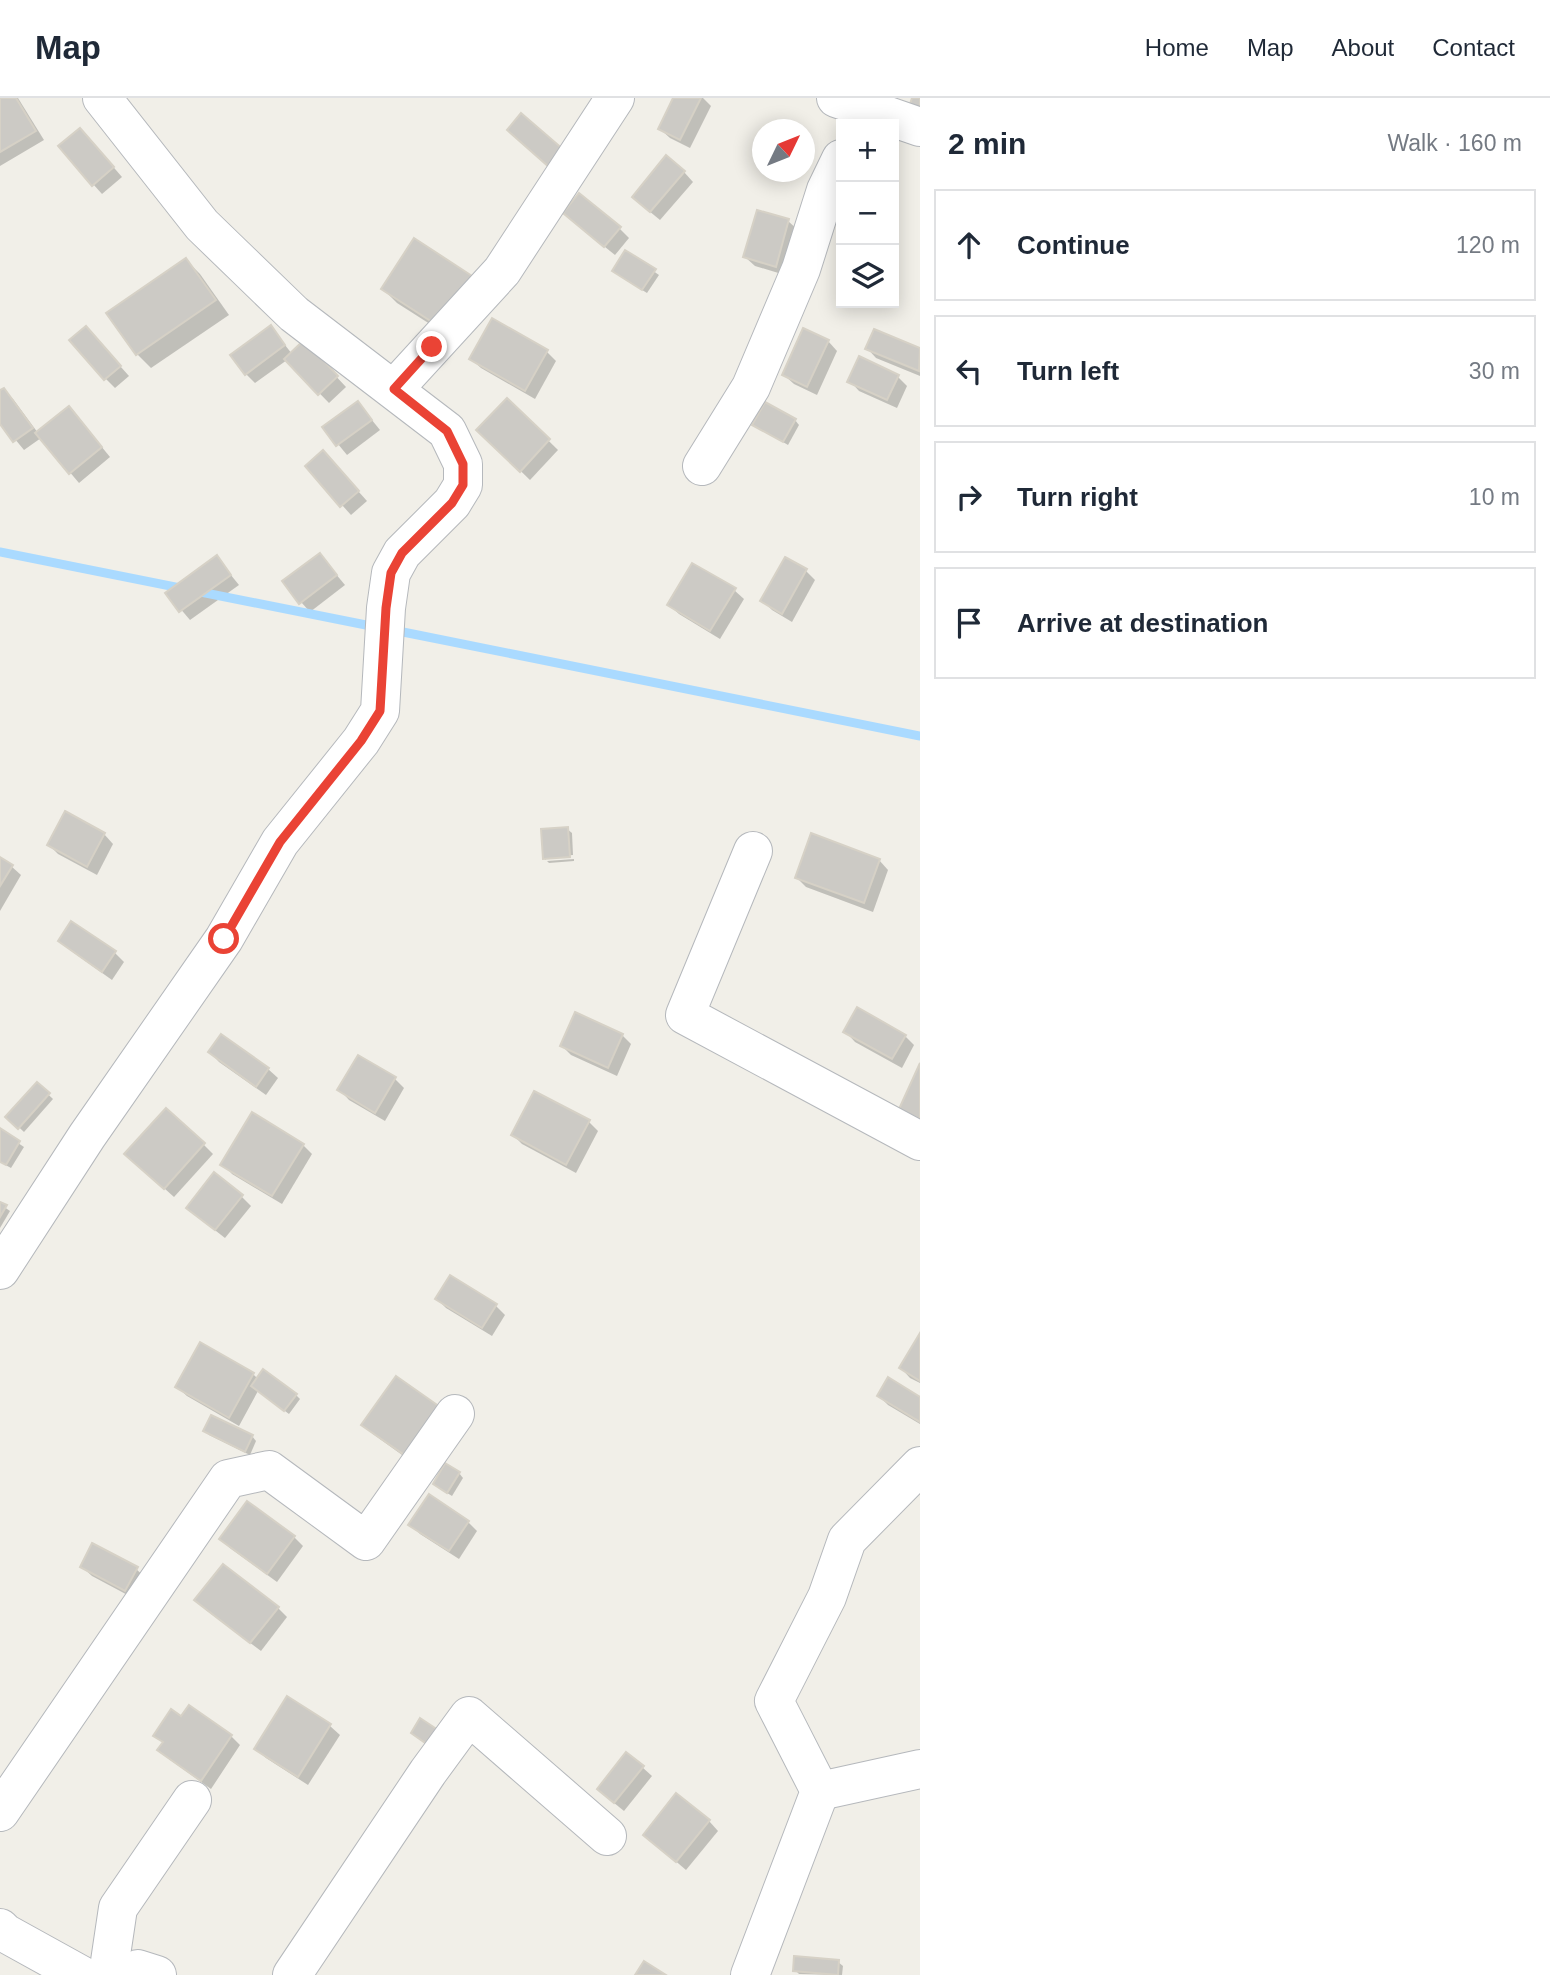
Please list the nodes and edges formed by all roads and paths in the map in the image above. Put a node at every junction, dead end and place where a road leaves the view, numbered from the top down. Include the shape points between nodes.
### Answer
1 (102, 98) edge
2 (615, 98) edge
3 (853, 110) edge
4 (920, 127) edge
5 (836, 169) edge
6 (394, 389) junction
7 (702, 466) dead end
8 (753, 851) dead end
9 (920, 1141) edge
10 (0, 1270) edge
11 (455, 1414) dead end
12 (920, 1466) edge
13 (920, 1769) edge
14 (820, 1791) junction
15 (192, 1800) dead end
16 (0, 1812) edge
17 (607, 1836) dead end
18 (0, 1927) edge
19 (81, 1975) edge
20 (108, 1975) edge
21 (129, 1975) edge
22 (157, 1975) edge
23 (292, 1975) edge
24 (750, 1975) edge

1 - 6 street via 202,225 294,314
2 - 6 street via 502,271
3 - 4 street
5 - 7 street via 801,269 751,387
6 - 10 street via 447,431 463,464 463,485 452,503 402,553 391,573 380,711 280,842 224,939
8 - 9 street via 685,1015
11 - 16 street via 366,1541 269,1470 228,1479
12 - 14 street via 847,1540 827,1597 774,1701
13 - 14 street
14 - 24 street
15 - 20 street via 118,1908
17 - 23 street via 469,1716
18 - 19 street
21 - 22 street via 138,1969

